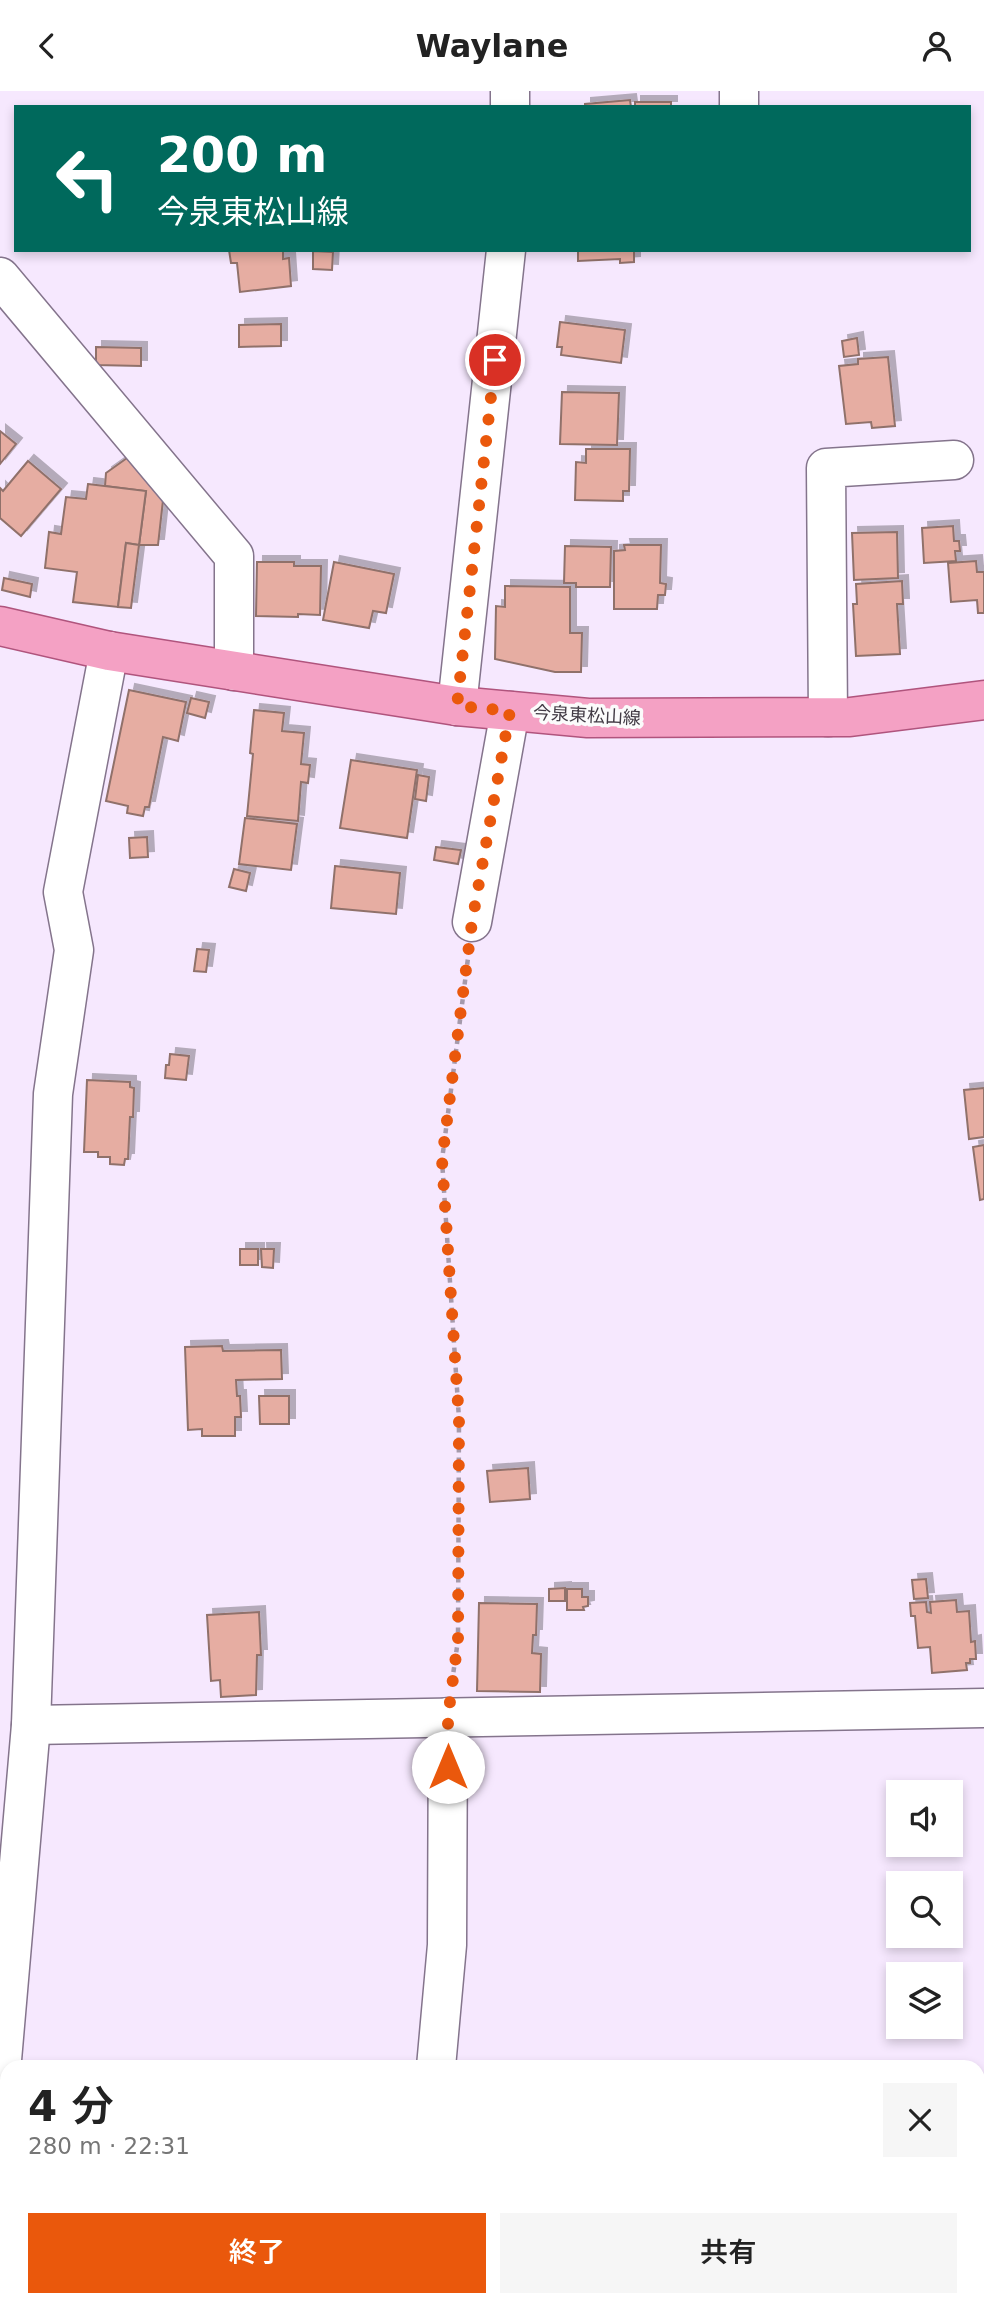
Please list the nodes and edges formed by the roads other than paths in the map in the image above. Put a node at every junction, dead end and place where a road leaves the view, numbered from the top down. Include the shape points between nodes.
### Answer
1 (506, 252) edge
2 (0, 277) edge
3 (954, 460) dead end
4 (0, 626) edge
5 (109, 651) junction
6 (234, 671) junction
7 (984, 700) edge
8 (457, 706) junction
9 (510, 711) junction
10 (828, 717) junction
11 (472, 922) road end
12 (984, 1708) edge
13 (448, 1717) junction
14 (32, 1725) junction
15 (2, 2060) edge
16 (437, 2060) edge

1 - 8 street
2 - 6 street via 234,556
3 - 10 street via 826,468
4 - 5 main road, 今泉東松山線
5 - 6 main road, 今泉東松山線
5 - 14 street via 63,892 74,950 53,1094
6 - 8 main road, 今泉東松山線
7 - 10 main road, 今泉東松山線
8 - 9 main road, 今泉東松山線
9 - 10 main road, 今泉東松山線 via 587,718
9 - 11 street
12 - 13 street
13 - 14 street
13 - 16 street via 447,1945
14 - 15 street

